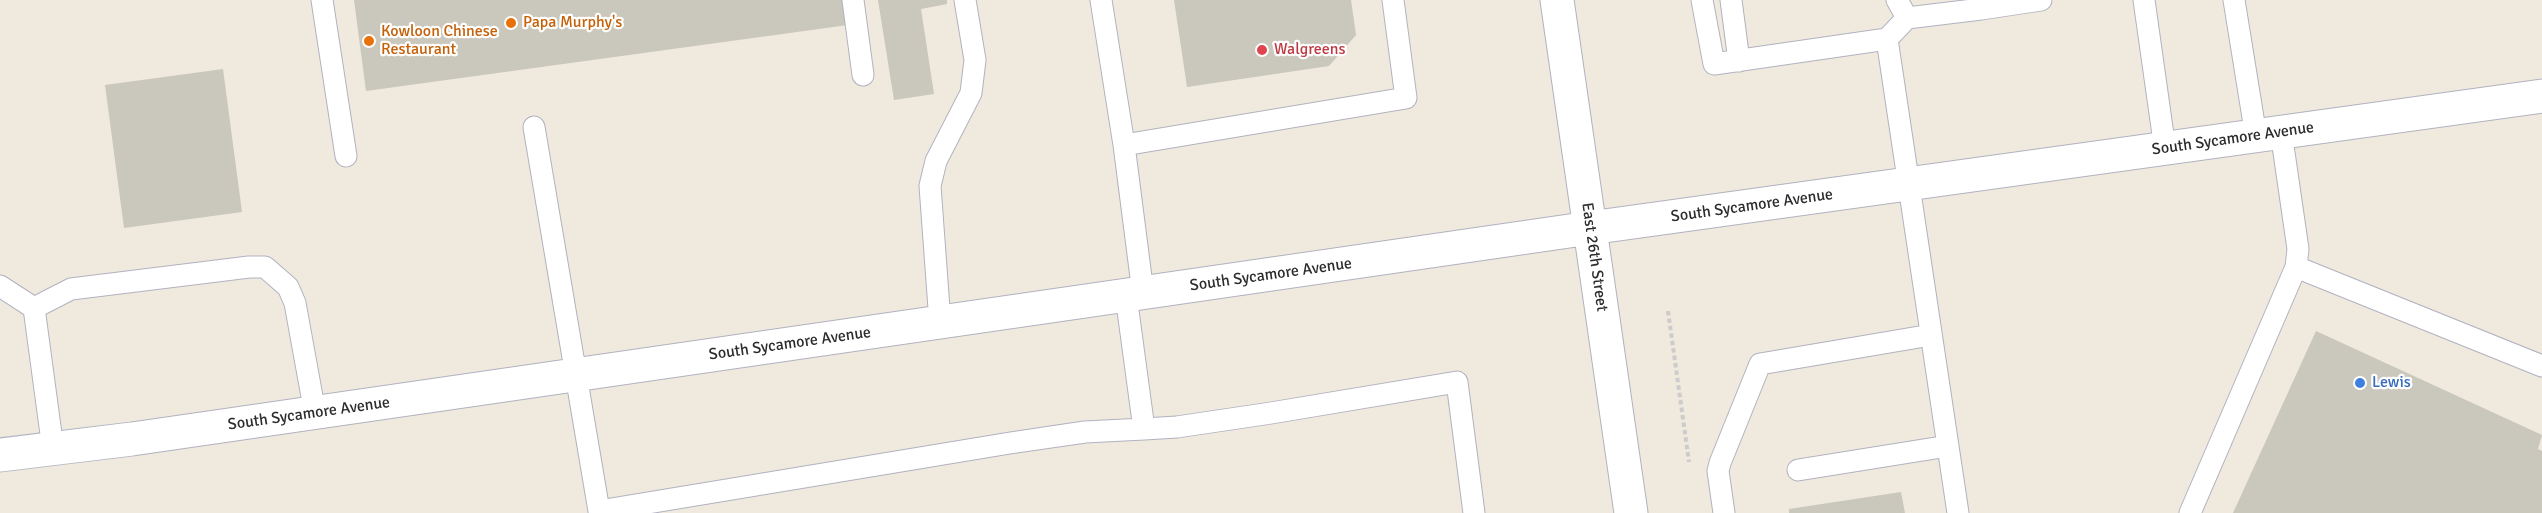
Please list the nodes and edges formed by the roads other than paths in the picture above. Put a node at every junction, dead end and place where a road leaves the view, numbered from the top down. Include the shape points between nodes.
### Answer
1 (322, 0) edge
2 (853, 0) edge
3 (965, 0) edge
4 (1101, 0) edge
5 (1393, 0) edge
6 (1557, 0) edge
7 (1702, 0) edge
8 (1731, 0) edge
9 (1897, 0) edge
10 (2042, 0) edge
11 (2144, 0) edge
12 (2234, 0) edge
13 (1980, 4) edge
14 (1907, 9) edge
15 (1887, 39) junction
16 (1738, 61) junction
17 (863, 75) dead end
18 (2542, 96) edge
19 (534, 127) dead end
20 (2268, 134) junction
21 (1124, 145) junction
22 (2165, 148) junction
23 (346, 156) dead end
24 (1908, 184) junction
25 (1590, 228) junction
26 (2296, 267) junction
27 (0, 286) edge
28 (1134, 294) junction
29 (33, 308) junction
30 (940, 322) junction
31 (1931, 335) junction
32 (2542, 366) edge
33 (575, 376) junction
34 (315, 413) junction
35 (1144, 429) junction
36 (1948, 446) junction
37 (53, 449) junction
38 (0, 455) edge
39 (1798, 470) dead end
40 (637, 509) edge
41 (593, 512) edge
42 (1474, 513) edge
43 (1631, 513) edge
44 (1724, 513) edge
45 (1958, 513) edge
46 (2190, 513) edge

1 - 23 lane
2 - 17 lane
3 - 30 lane via 975,60 971,93 936,161 930,186
4 - 21 lane
5 - 21 lane via 1406,98
6 - 25 main road, East 26th Street
7 - 16 lane via 1714,64
8 - 16 lane
9 - 14 lane
10 - 13 lane
11 - 22 lane
12 - 20 lane
13 - 14 lane
14 - 15 lane
15 - 16 lane
15 - 24 lane
18 - 20 main road, South Sycamore Avenue
19 - 33 lane
20 - 22 main road, South Sycamore Avenue
20 - 26 lane via 2298,249
21 - 28 lane
22 - 24 main road, South Sycamore Avenue
24 - 25 main road, South Sycamore Avenue
24 - 31 lane
25 - 28 main road, South Sycamore Avenue
25 - 43 main road, East 26th Street
26 - 32 lane
26 - 46 lane
27 - 29 lane
28 - 30 main road, South Sycamore Avenue
28 - 35 lane
29 - 34 lane via 71,289 265,267 288,287 295,303
29 - 37 lane
30 - 33 main road, South Sycamore Avenue
31 - 36 lane
31 - 44 lane via 1760,364 1718,471
33 - 34 main road, South Sycamore Avenue
33 - 41 lane
34 - 37 main road, South Sycamore Avenue
35 - 40 lane via 1085,432 1010,443
35 - 42 lane via 1271,413 1457,382
36 - 39 lane
36 - 45 lane
37 - 38 main road, South Sycamore Avenue
40 - 41 lane

